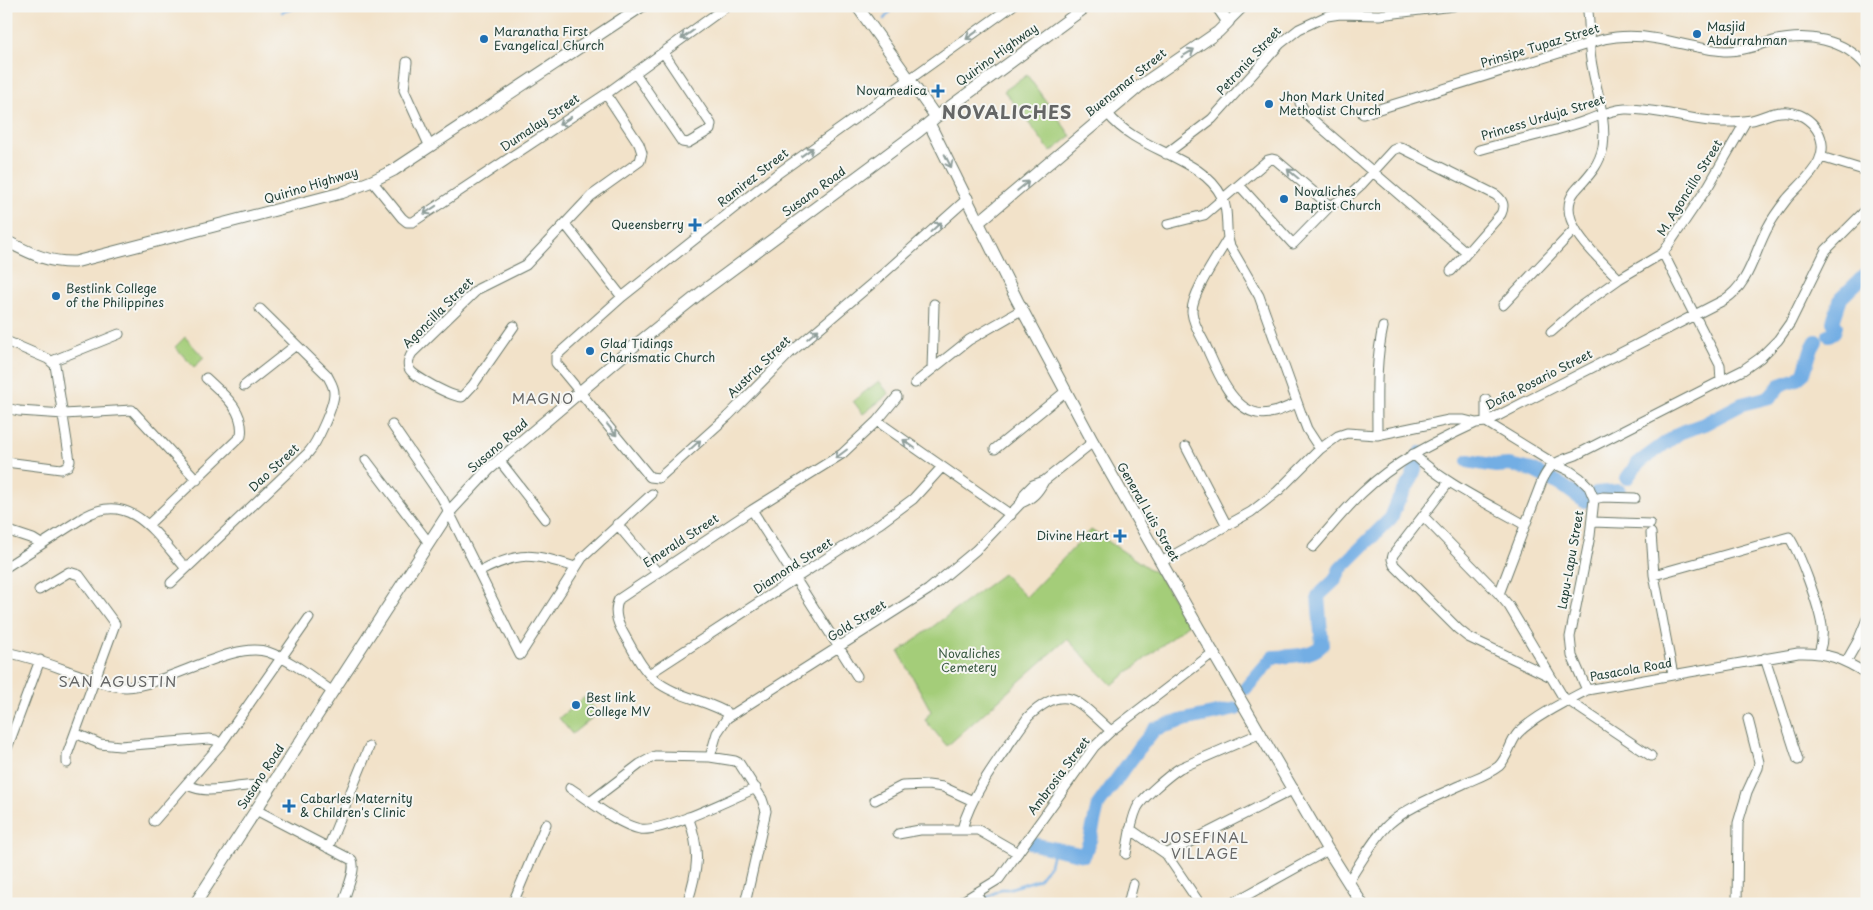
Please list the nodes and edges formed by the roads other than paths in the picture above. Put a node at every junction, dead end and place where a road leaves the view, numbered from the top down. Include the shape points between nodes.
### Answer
1 (642, 6) edge
2 (727, 6) edge
3 (857, 6) edge
4 (1012, 6) edge
5 (1086, 6) edge
6 (1217, 6) edge
7 (1244, 6) edge
8 (1453, 6) edge
9 (1587, 6) edge
10 (1228, 22) junction
11 (1591, 43) junction
12 (663, 52) junction
13 (407, 62) dead end
14 (1867, 67) edge
15 (634, 73) junction
16 (909, 80) junction
17 (606, 94) junction
18 (1300, 103) dead end
19 (1108, 114) junction
20 (1363, 114) dead end
21 (1601, 114) junction
22 (933, 120) junction
23 (1746, 121) junction
24 (430, 147) junction
25 (1480, 150) dead end
26 (1166, 154) junction
27 (1821, 157) junction
28 (1867, 171) edge
29 (1374, 172) junction
30 (372, 181) junction
31 (1239, 185) junction
32 (968, 198) junction
33 (1223, 199) junction
34 (1330, 206) junction
35 (1867, 209) edge
36 (979, 222) junction
37 (565, 224) junction
38 (1168, 224) dead end
39 (1574, 230) junction
40 (1227, 240) junction
41 (6, 242) edge
42 (1467, 253) junction
43 (1663, 253) junction
44 (1451, 271) dead end
45 (1619, 279) junction
46 (622, 298) junction
47 (934, 304) dead end
48 (1503, 305) dead end
49 (260, 309) dead end
50 (1023, 310) junction
51 (1695, 316) junction
52 (514, 326) dead end
53 (1382, 327) dead end
54 (1551, 332) dead end
55 (119, 334) dead end
56 (6, 341) edge
57 (296, 346) junction
58 (52, 361) junction
59 (932, 369) junction
60 (206, 378) dead end
61 (1721, 381) junction
62 (916, 383) dead end
63 (244, 386) dead end
64 (1066, 391) junction
65 (580, 393) junction
66 (897, 397) dead end
67 (1486, 400) dead end
68 (1297, 403) junction
69 (6, 408) edge
70 (64, 414) junction
71 (877, 421) junction
72 (1486, 422) junction
73 (1476, 423) junction
74 (392, 425) dead end
75 (1377, 435) junction
76 (1093, 442) junction
77 (1186, 447) dead end
78 (1320, 448) junction
79 (995, 449) dead end
80 (1413, 454) junction
81 (366, 460) dead end
82 (499, 460) junction
83 (6, 462) edge
84 (1553, 463) junction
85 (942, 467) junction
86 (197, 480) junction
87 (1449, 482) junction
88 (652, 494) dead end
89 (1635, 498) dead end
90 (1594, 499) junction
91 (752, 510) junction
92 (449, 512) junction
93 (1011, 515) junction
94 (1423, 516) junction
95 (545, 519) dead end
96 (1592, 522) junction
97 (617, 524) junction
98 (1226, 524) junction
99 (148, 525) junction
100 (1525, 525) junction
101 (6, 530) edge
102 (429, 543) junction
103 (40, 544) junction
104 (1313, 547) dead end
105 (1161, 562) junction
106 (189, 565) junction
107 (6, 566) edge
108 (575, 567) junction
109 (479, 572) junction
110 (658, 572) junction
111 (1654, 575) junction
112 (796, 579) junction
113 (171, 583) dead end
114 (39, 590) dead end
115 (1499, 594) junction
116 (309, 618) dead end
117 (1867, 619) edge
118 (839, 647) junction
119 (6, 652) edge
120 (1214, 652) junction
121 (1820, 653) junction
122 (282, 658) junction
123 (1765, 658) junction
124 (40, 660) junction
125 (1847, 660) junction
126 (649, 674) junction
127 (1867, 674) edge
128 (1672, 675) junction
129 (857, 676) dead end
130 (1551, 677) junction
131 (95, 680) junction
132 (1586, 690) junction
133 (333, 692) junction
134 (1567, 700) junction
135 (732, 715) junction
136 (1748, 719) dead end
137 (1111, 731) junction
138 (75, 733) junction
139 (1261, 733) junction
140 (221, 744) junction
141 (369, 747) dead end
142 (6, 751) edge
143 (1651, 756) dead end
144 (710, 758) junction
145 (1798, 760) dead end
146 (67, 762) dead end
147 (186, 784) junction
148 (270, 786) junction
149 (570, 788) dead end
150 (756, 788) junction
151 (1294, 789) junction
152 (875, 800) dead end
153 (973, 801) junction
154 (590, 802) junction
155 (256, 810) junction
156 (6, 814) edge
157 (688, 817) junction
158 (154, 821) dead end
159 (546, 824) dead end
160 (6, 825) edge
161 (962, 829) junction
162 (1130, 829) junction
163 (898, 834) dead end
164 (328, 848) junction
165 (1328, 850) junction
166 (1018, 852) junction
167 (1126, 854) dead end
168 (1166, 854) junction
169 (1348, 882) junction
170 (1133, 884) dead end
171 (979, 899) edge
172 (344, 902) dead end
173 (195, 904) edge
174 (523, 904) edge
175 (687, 904) edge
176 (745, 904) edge
177 (958, 904) edge
178 (1128, 904) edge
179 (1200, 904) edge
180 (1231, 904) edge
181 (1362, 904) edge
182 (1737, 904) edge

1 - 24 main road, Quirino Highway
2 -> 12 street, Dumalay Street
3 - 16 main road
4 -> 16 street, Ramirez Street
5 - 22 main road, Quirino Highway
6 - 10 main road
7 - 10 street, Buenamar Street
8 - 26 street, Petronia Street via 1379,15 1334,15 1299,28 1280,44 1212,119
9 - 11 street
19 -> 10 main road, Buenamar Street via 1161,70 1204,43
11 - 14 street, Prinsipe Tupaz Street via 1616,36 1641,35 1733,51 1806,37 1844,47
11 - 20 street, Prinsipe Tupaz Street
11 - 21 street
12 - 15 street, Dumalay Street
12 - 15 street via 711,124 710,130 688,143 682,142
13 - 24 street via 404,90
15 - 17 street, Dumalay Street
16 - 22 main road
46 -> 16 street, Ramirez Street via 777,174
17 -> 30 street, Dumalay Street via 413,222 402,218
17 - 37 street, Agoncilla Street via 636,138 641,157 591,196
18 - 29 street via 1307,115
19 - 26 street via 1132,137
36 -> 19 main road, Buenamar Street
21 - 23 street, Princess Urduja Street via 1611,110 1640,109 1701,121
21 - 25 street, Princess Urduja Street
21 - 39 street via 1603,146 1600,157 1571,197 1569,217
22 -> 32 main road, General Luis Street
22 - 65 main road, Susano Road via 703,291
23 - 27 street, Princess Urduja Street via 1781,112 1794,112 1805,117 1817,130
23 - 43 street, M. Agoncillo Street via 1709,186
24 - 30 main road, Quirino Highway
26 - 33 street via 1205,176
27 - 28 street
27 - 51 street, Doña Rosario Street via 1768,226 1739,289
29 - 34 street via 1351,194
29 - 42 street
29 - 42 street via 1392,150 1400,147 1489,191 1502,201 1502,214
30 - 41 main road, Quirino Highway via 341,193 75,262 48,260
31 - 33 street
34 -> 31 street via 1272,159
31 - 34 street via 1293,244
32 - 36 main road, General Luis Street
65 -> 32 street, Austria Street via 650,477 659,478 728,416 790,353
33 - 38 street via 1200,217
33 - 40 street
35 - 61 street via 1826,250 1790,324 1778,340 1753,363
36 - 50 main road, General Luis Street
37 - 46 street
37 - 52 street, Agoncilla Street via 526,265 478,289 412,353 408,362 410,369 437,387 462,397
39 - 45 street
39 - 48 street
40 - 68 street via 1259,296
40 - 68 street via 1194,303 1195,324 1225,386 1245,408 1256,413 1270,413
42 - 44 street
43 - 45 street, M. Agoncillo Street
43 - 51 street
45 - 54 street, M. Agoncillo Street
46 - 65 street, Ramirez Street via 556,356 556,364
47 - 59 street
49 - 57 street, Dao Street
50 - 59 street via 969,340
50 - 64 main road, General Luis Street
51 - 61 street via 1720,365
51 - 72 street, Doña Rosario Street
53 - 75 street via 1376,369
55 - 58 street
56 - 58 street
57 - 63 street
57 - 106 street, Dao Street via 327,375 333,385 333,400 315,445
58 - 70 street via 57,370
59 - 62 street
60 - 86 street via 236,408 242,427 236,442
61 - 84 street via 1576,455
64 - 76 main road, General Luis Street
64 - 79 street
65 - 82 main road, Susano Road
66 - 71 street, Emerald Street
67 - 72 street
68 - 78 street via 1307,429
69 - 70 street
70 - 83 street via 68,466 61,469
70 - 86 street via 132,410
85 -> 71 street
71 -> 91 street, Emerald Street via 842,454
72 - 73 street, Doña Rosario Street
72 - 84 street, Lapu-Lapu Street
73 - 75 street, Doña Rosario Street via 1449,420
73 - 80 street
74 - 92 street
75 - 78 street, Doña Rosario Street via 1347,433
76 - 93 street, Gold Street via 1044,481 1033,485
76 - 105 main road, General Luis Street
77 - 98 street
78 - 98 street, Doña Rosario Street via 1266,501
80 - 87 street
80 - 104 street via 1362,492
81 - 102 street
82 - 92 main road, Susano Road
82 - 95 street
84 - 90 street, Lapu-Lapu Street via 1580,478
84 - 100 street
85 - 93 street
85 - 112 street, Diamond Street via 896,512
86 - 99 street
87 - 94 street
87 - 100 street
88 - 97 street
89 - 90 street
90 - 96 street, Lapu-Lapu Street
91 - 110 street, Emerald Street
91 - 112 street
92 - 102 main road, Susano Road
92 - 109 street
93 - 118 street, Gold Street via 946,576 913,601
94 - 115 street
94 - 130 street via 1393,555 1394,565 1468,637
96 - 111 street via 1650,528
96 - 132 street, Lapu-Lapu Street via 1570,637 1572,656
97 - 108 street
97 - 110 street
98 - 105 street, Doña Rosario Street
99 - 103 street via 126,510 107,508 94,511
99 - 106 street via 183,565
100 - 115 street
101 - 103 street
102 - 133 main road, Susano Road
103 - 107 street
105 - 120 main road, General Luis Street
106 - 113 street, Dao Street
108 - 109 street via 546,558 520,556 507,558
108 - 109 street via 520,655
110 - 126 street, Emerald Street via 624,594 616,605 622,631
111 - 121 street via 1788,538 1813,592 1820,616
111 - 128 street
112 - 118 street
112 - 126 street, Diamond Street
114 - 131 street via 69,572 76,573 115,624
115 - 130 street
116 - 122 street
117 - 125 street
118 - 129 street
118 - 135 street, Gold Street
119 - 124 street
120 - 137 street, Ambrosia Street
120 - 139 main road, General Luis Street
121 - 123 street, Pasacola Road via 1798,652
121 - 125 street, Pasacola Road
122 - 131 street via 255,649 137,686 115,686
122 - 133 street
122 - 140 street
123 - 128 street, Pasacola Road
123 - 145 street
124 - 131 street
124 - 142 street
125 - 127 street, Pasacola Road
126 - 135 street, Emerald Street via 668,688
128 - 132 street, Pasacola Road
130 - 134 street
131 - 138 street
132 - 134 street, Pasacola Road
133 - 148 main road, Susano Road
134 - 143 street
134 - 169 street, Pasacola Road via 1517,734 1505,758 1487,774 1415,806 1390,823
135 - 144 street, Gold Street via 717,733
136 - 182 street via 1759,762 1738,823
137 - 153 street via 1074,700 1064,697 1048,701 1028,717
137 - 166 street, Ambrosia Street via 1085,759
138 - 140 street via 100,744 120,746 209,739
138 - 146 street
139 - 151 main road, General Luis Street
139 - 162 street via 1169,775 1138,806
140 - 147 street
141 - 164 street
144 - 150 street via 739,763
144 - 154 street via 662,756 647,759
147 - 148 street via 201,790 257,784
147 - 158 street
148 - 155 main road, Susano Road
149 - 154 street
150 - 157 street
150 - 176 street via 765,806 766,817
151 - 165 main road, General Luis Street
151 - 168 street
152 - 153 street via 902,786 928,785 943,787
153 - 161 street
154 - 157 street via 642,829 653,829
155 - 164 street
155 - 173 main road, Susano Road
156 - 160 street
157 - 175 street via 697,843 697,856
159 - 174 street via 515,898
161 - 163 street
161 - 166 street via 978,830
162 - 167 street
162 - 168 street
164 - 172 street via 354,864
165 - 169 main road, General Luis Street
165 - 180 street
166 - 171 street, Ambrosia Street via 1000,879
168 - 179 street
169 - 181 main road, General Luis Street
170 - 178 street
171 - 177 street, Ambrosia Street

